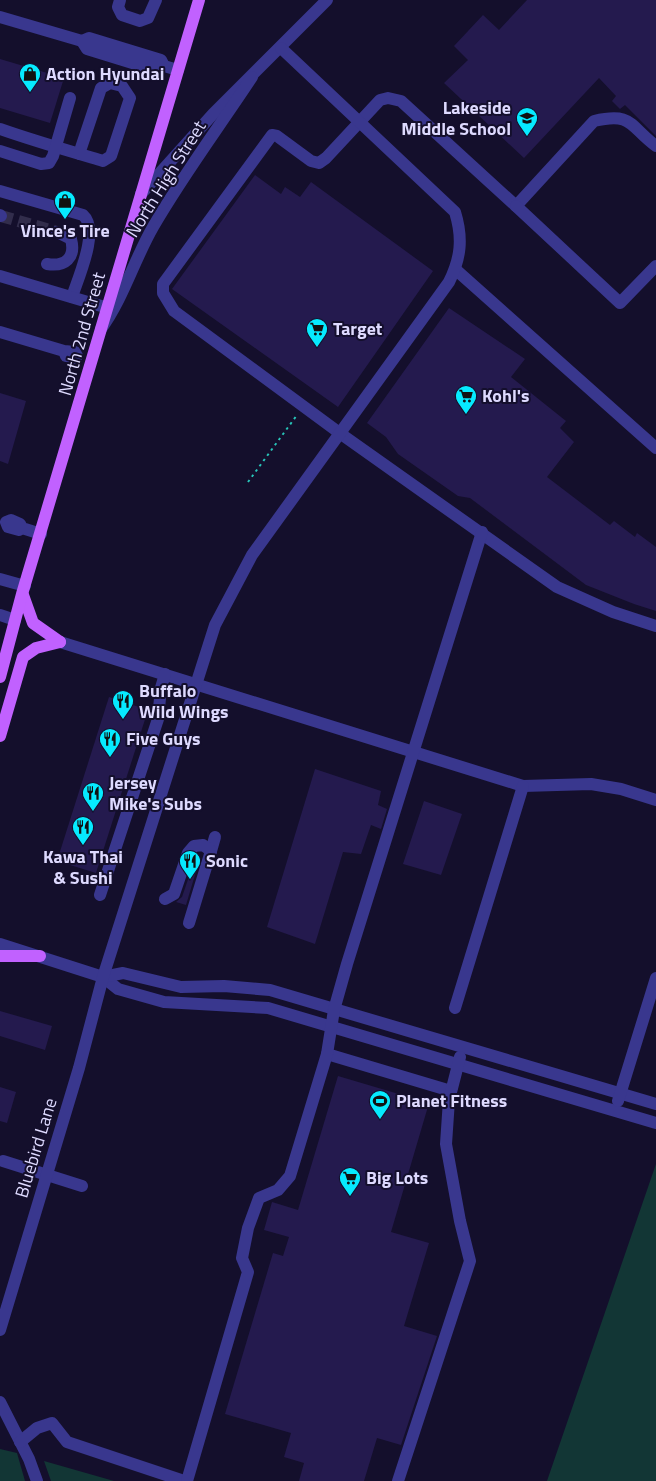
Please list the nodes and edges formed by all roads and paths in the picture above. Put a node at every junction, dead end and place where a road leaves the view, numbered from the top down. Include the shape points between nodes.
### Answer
1 (120, 0) edge
2 (156, 0) edge
3 (199, 0) edge
4 (327, 0) edge
5 (0, 17) edge
6 (281, 48) junction
7 (178, 70) junction
8 (252, 77) junction
9 (70, 98) dead end
10 (360, 120) junction
11 (0, 129) edge
12 (656, 146) edge
13 (56, 147) junction
14 (0, 151) edge
15 (79, 154) junction
16 (0, 191) edge
17 (141, 194) junction
18 (516, 206) junction
19 (57, 232) tunnel mouth
20 (47, 264) dead end
21 (656, 266) edge
22 (455, 269) junction
23 (0, 276) edge
24 (72, 297) junction
25 (108, 308) junction
26 (101, 329) junction
27 (0, 332) edge
28 (64, 351) dead end
29 (303, 406) junction
30 (341, 434) junction
31 (656, 448) edge
32 (248, 482) dead end
33 (3, 521) edge
34 (482, 532) junction
35 (41, 534) junction
36 (0, 579) edge
37 (24, 590) junction
38 (0, 615) edge
39 (15, 620) junction
40 (656, 626) edge
41 (60, 642) junction
42 (165, 674) junction
43 (0, 678) edge
44 (196, 684) junction
45 (0, 736) edge
46 (413, 753) junction
47 (523, 786) junction
48 (656, 800) edge
49 (215, 837) dead end
50 (211, 851) junction
51 (100, 895) dead end
52 (165, 899) dead end
53 (189, 923) dead end
54 (0, 944) edge
55 (0, 956) edge
56 (40, 956) junction
57 (103, 977) junction
58 (656, 978) edge
59 (455, 1008) dead end
60 (334, 1010) junction
61 (332, 1026) junction
62 (462, 1047) junction
63 (327, 1054) junction
64 (458, 1064) junction
65 (451, 1091) junction
66 (620, 1095) junction
67 (656, 1104) edge
68 (614, 1111) junction
69 (656, 1123) edge
70 (2, 1161) dead end
71 (46, 1175) junction
72 (82, 1186) dead end
73 (0, 1330) edge
74 (0, 1402) edge
75 (20, 1442) junction
76 (37, 1481) edge
77 (185, 1481) edge
78 (398, 1481) edge

1 - 2 street via 118,7 122,15 140,21 148,18
3 - 7 main road, North 2nd Street
4 - 6 street, North High Street
5 - 7 street via 82,40 87,49 155,70 164,66
6 - 8 street, North High Street
6 - 10 street, Bluebird Lane
7 - 17 main road, North 2nd Street
8 - 17 street, North High Street via 213,114
8 - 26 street, North High Street via 171,196 139,254 116,309
9 - 13 street
10 - 18 street via 380,100 400,101
10 - 22 street, Bluebird Lane via 455,212 460,236 460,256
10 - 29 street via 318,163 272,135 162,284 163,294 174,311
11 - 13 street
12 - 18 street via 626,119 594,121
13 - 14 street via 49,163 41,164
13 - 15 street
15 - 15 street via 103,161 111,156 130,98 122,86 110,83 101,88
16 - 24 street via 87,218 91,236
17 - 25 main road, North 2nd Street
18 - 21 street via 620,303
19 - 20 street via 71,240 72,251 60,265
22 - 30 street, Bluebird Lane
22 - 31 street
23 - 24 street
24 - 25 street
25 - 26 main road, North 2nd Street
26 - 35 main road, North 2nd Street
27 - 28 street
29 - 30 street
29 - 32 path
30 - 34 street
30 - 44 street, Bluebird Lane via 252,555 215,625
33 - 35 street via 11,520 22,528
34 - 40 street via 557,587 613,612
34 - 46 street
35 - 37 main road, North 2nd Street
36 - 37 street
37 - 39 main road, North 2nd Street
37 - 41 main road via 34,623
38 - 39 street
39 - 43 main road, North 2nd Street
41 - 42 street
41 - 45 main road via 36,648 23,657
42 - 44 street
42 - 51 street via 158,719
44 - 46 street
44 - 57 street, Bluebird Lane
46 - 47 street
46 - 60 street
47 - 48 street via 592,784
47 - 59 street
49 - 50 street
50 - 52 street via 203,845 194,846 188,853 174,894
50 - 53 street
54 - 56 street
55 - 56 main road
56 - 57 street
57 - 60 street via 123,972 181,987 270,990
57 - 61 street via 118,989 164,1002 268,1008
57 - 71 street, Bluebird Lane
58 - 66 street
60 - 61 street
60 - 62 street
61 - 63 street
61 - 64 street
62 - 64 street
62 - 66 street
63 - 65 street
63 - 77 street via 290,1176 278,1190 259,1198 248,1228 242,1258 248,1272
64 - 65 street
64 - 68 street
65 - 78 street via 446,1144 470,1261
66 - 67 street
66 - 68 street
68 - 69 street
70 - 71 street
71 - 72 street
71 - 73 street, Bluebird Lane
74 - 75 street
75 - 76 street
75 - 77 street via 37,1428 52,1423 67,1442

